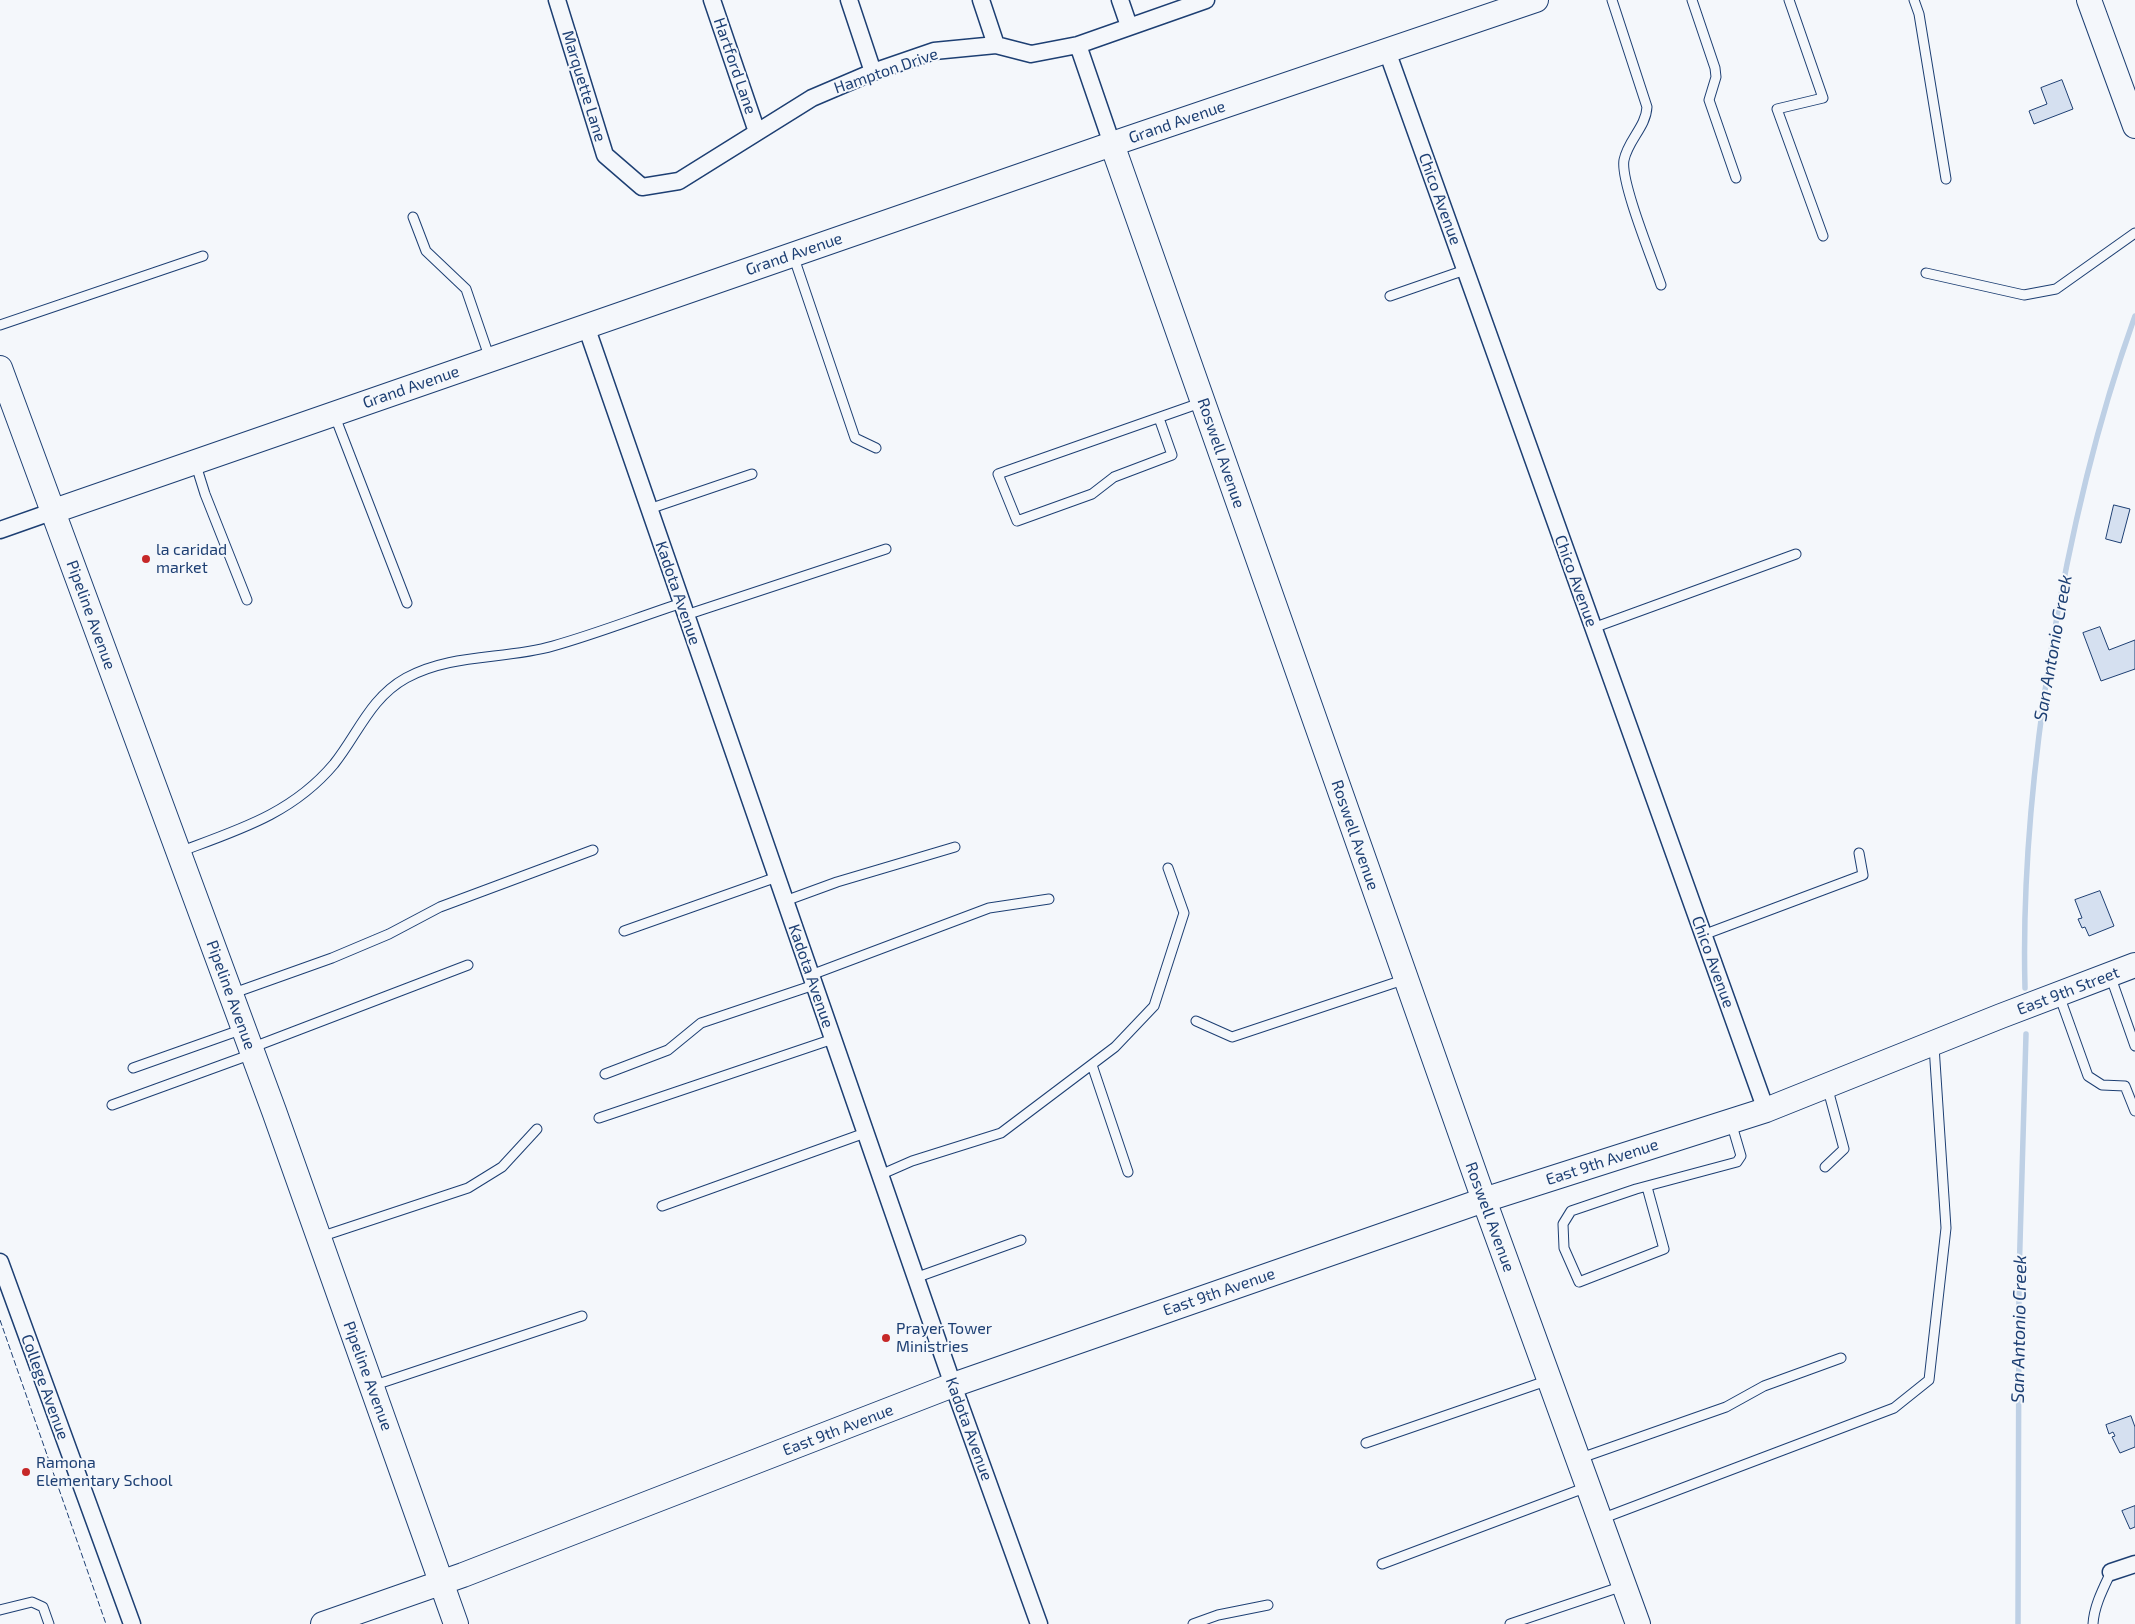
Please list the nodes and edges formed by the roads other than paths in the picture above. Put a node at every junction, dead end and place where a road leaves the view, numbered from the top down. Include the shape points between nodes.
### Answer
1 (556, 0) edge
2 (712, 0) edge
3 (849, 0) edge
4 (981, 0) edge
5 (1120, 0) edge
6 (1206, 0) edge
7 (1536, 0) edge
8 (1612, 0) edge
9 (1692, 0) edge
10 (1789, 0) edge
11 (1914, 0) edge
12 (2089, 0) edge
13 (1129, 26) junction
14 (1078, 45) junction
15 (996, 46) junction
16 (1387, 51) junction
17 (873, 72) junction
18 (2135, 126) edge
19 (757, 132) junction
20 (1112, 144) junction
21 (1736, 178) dead end
22 (1946, 179) dead end
23 (642, 187) joint
24 (413, 217) dead end
25 (2135, 233) edge
26 (1823, 236) dead end
27 (792, 254) junction
28 (203, 256) dead end
29 (1465, 270) junction
30 (1926, 273) dead end
31 (1661, 285) dead end
32 (1390, 296) dead end
33 (0, 325) edge
34 (586, 326) junction
35 (490, 359) junction
36 (0, 368) edge
37 (1203, 402) junction
38 (334, 414) junction
39 (1159, 418) junction
40 (876, 448) dead end
41 (195, 462) junction
42 (752, 474) dead end
43 (649, 509) junction
44 (54, 512) junction
45 (0, 530) edge
46 (886, 549) dead end
47 (1796, 554) dead end
48 (247, 600) dead end
49 (407, 603) dead end
50 (684, 609) junction
51 (1593, 628) junction
52 (955, 847) dead end
53 (593, 850) dead end
54 (179, 852) junction
55 (1859, 853) dead end
56 (1168, 868) dead end
57 (777, 877) junction
58 (1049, 898) dead end
59 (785, 901) junction
60 (624, 931) dead end
61 (1703, 935) junction
62 (468, 965) dead end
63 (2135, 966) edge
64 (2110, 975) junction
65 (1406, 979) junction
66 (812, 980) junction
67 (231, 994) junction
68 (2058, 994) junction
69 (2001, 1016) joint
70 (1196, 1021) dead end
71 (833, 1038) junction
72 (1934, 1043) junction
73 (249, 1044) junction
74 (2135, 1046) edge
75 (1092, 1065) junction
76 (133, 1068) dead end
77 (605, 1074) dead end
78 (1827, 1086) junction
79 (112, 1105) dead end
80 (1766, 1110) junction
81 (2135, 1111) edge
82 (599, 1118) dead end
83 (1731, 1122) junction
84 (537, 1130) dead end
85 (865, 1133) junction
86 (1825, 1167) dead end
87 (1128, 1172) dead end
88 (880, 1175) junction
89 (1647, 1187) junction
90 (1484, 1200) junction
91 (662, 1206) dead end
92 (318, 1237) junction
93 (1021, 1240) dead end
94 (0, 1262) edge
95 (915, 1278) junction
96 (582, 1316) dead end
97 (1841, 1358) dead end
98 (1549, 1380) junction
99 (953, 1385) junction
100 (371, 1386) junction
101 (1366, 1443) dead end
102 (1578, 1459) junction
103 (1588, 1487) junction
104 (1600, 1520) junction
105 (1382, 1564) dead end
106 (2135, 1564) edge
107 (2111, 1572) joint
108 (442, 1583) junction
109 (1624, 1586) junction
110 (1268, 1605) dead end
111 (0, 1610) edge
112 (1038, 1623) edge
113 (49, 1624) edge
114 (132, 1624) edge
115 (323, 1624) edge
116 (456, 1624) edge
117 (1193, 1624) edge
118 (1510, 1624) edge
119 (1638, 1624) edge
120 (2093, 1624) edge

1 - 23 street, Marquette Lane via 605,155
2 - 19 street, Hartford Lane
3 - 17 street
4 - 15 street
5 - 13 street
6 - 13 street, Hampton Drive
7 - 16 street, Grand Avenue
8 - 31 lane via 1647,107 1647,115 1623,161 1626,182
9 - 21 lane via 1716,68 1709,100
10 - 26 lane via 1823,98 1777,109
11 - 22 lane
12 - 18 street
13 - 14 street, Hampton Drive
14 - 15 street, Hampton Drive via 1031,54
14 - 20 street, Roswell Avenue
15 - 17 street, Hampton Drive via 934,51
16 - 20 street, Grand Avenue
16 - 29 street, Chico Avenue
17 - 19 street, Hampton Drive via 812,98
19 - 23 street, Hampton Drive via 679,181
20 - 27 street, Grand Avenue
20 - 37 street, Roswell Avenue
24 - 35 lane via 426,250 466,289
25 - 30 lane via 2056,289 2024,295
27 - 34 street, Grand Avenue
27 - 40 lane via 855,438
28 - 33 lane
29 - 32 lane
29 - 51 street, Chico Avenue
34 - 35 street, Grand Avenue
34 - 43 street, Kadota Avenue
35 - 38 street, Grand Avenue
36 - 44 street, Pipeline Avenue
37 - 39 lane
37 - 65 street, Roswell Avenue
38 - 41 street, Grand Avenue
38 - 49 lane
39 - 39 lane via 998,474 1017,521 1092,494 1114,477 1172,455
41 - 44 street, Grand Avenue
41 - 48 lane
42 - 43 lane
43 - 50 street, Kadota Avenue
44 - 45 street
44 - 54 street, Pipeline Avenue
46 - 50 lane
47 - 51 lane
50 - 54 lane via 552,646 498,656 472,657 407,677 386,691 334,763 305,794 265,820
50 - 57 street, Kadota Avenue
51 - 61 street, Chico Avenue
52 - 59 lane
53 - 67 lane via 440,907 389,934 332,958
54 - 67 street, Pipeline Avenue
55 - 61 lane via 1863,875
56 - 75 lane via 1184,913 1154,1006 1115,1047
57 - 59 street, Kadota Avenue
57 - 60 lane
58 - 66 lane via 990,908
59 - 66 street, Kadota Avenue
61 - 80 street, Chico Avenue
62 - 73 lane
63 - 64 street, East 9th Street
64 - 68 street, East 9th Street
64 - 74 lane
65 - 70 lane via 1232,1037
65 - 90 street, Roswell Avenue
66 - 71 street, Kadota Avenue
66 - 77 lane via 701,1023 668,1050
67 - 73 street, Pipeline Avenue
68 - 69 street, East 9th Street
68 - 81 lane via 2088,1076 2102,1085 2125,1086
69 - 72 street, East 9th Avenue
71 - 82 lane
71 - 85 street, Kadota Avenue
72 - 78 street, East 9th Avenue
72 - 104 lane via 1946,1228 1929,1380 1894,1408
73 - 76 lane
73 - 79 lane
73 - 92 street, Pipeline Avenue
75 - 87 lane
75 - 88 lane via 1001,1133 912,1161
78 - 80 street, East 9th Avenue
78 - 86 lane via 1844,1149
80 - 83 street, East 9th Avenue
83 - 89 lane via 1741,1156 1738,1162
83 - 90 street, East 9th Avenue
84 - 92 lane via 502,1167 468,1188
85 - 88 street, Kadota Avenue
85 - 91 lane
88 - 95 street, Kadota Avenue
89 - 89 lane via 1571,1212 1563,1224 1564,1248 1579,1282 1664,1249
90 - 98 street, Roswell Avenue
90 - 99 street, East 9th Avenue
92 - 100 street, Pipeline Avenue
93 - 95 lane
94 - 114 street, College Avenue
95 - 99 street, Kadota Avenue
96 - 100 lane
97 - 102 lane via 1764,1386 1726,1407
98 - 101 lane
98 - 102 street, Roswell Avenue
99 - 108 street, East 9th Avenue
99 - 112 street, Kadota Avenue
100 - 108 street, Pipeline Avenue
102 - 103 street, Roswell Avenue
103 - 104 street, Roswell Avenue
103 - 105 lane
104 - 109 street, Roswell Avenue
106 - 107 street
107 - 120 lane via 2100,1595
108 - 115 street, East 9th Avenue
108 - 116 street, Pipeline Avenue
109 - 118 lane
109 - 119 street, Roswell Avenue
110 - 117 lane via 1218,1615
111 - 113 lane via 32,1602 43,1607

